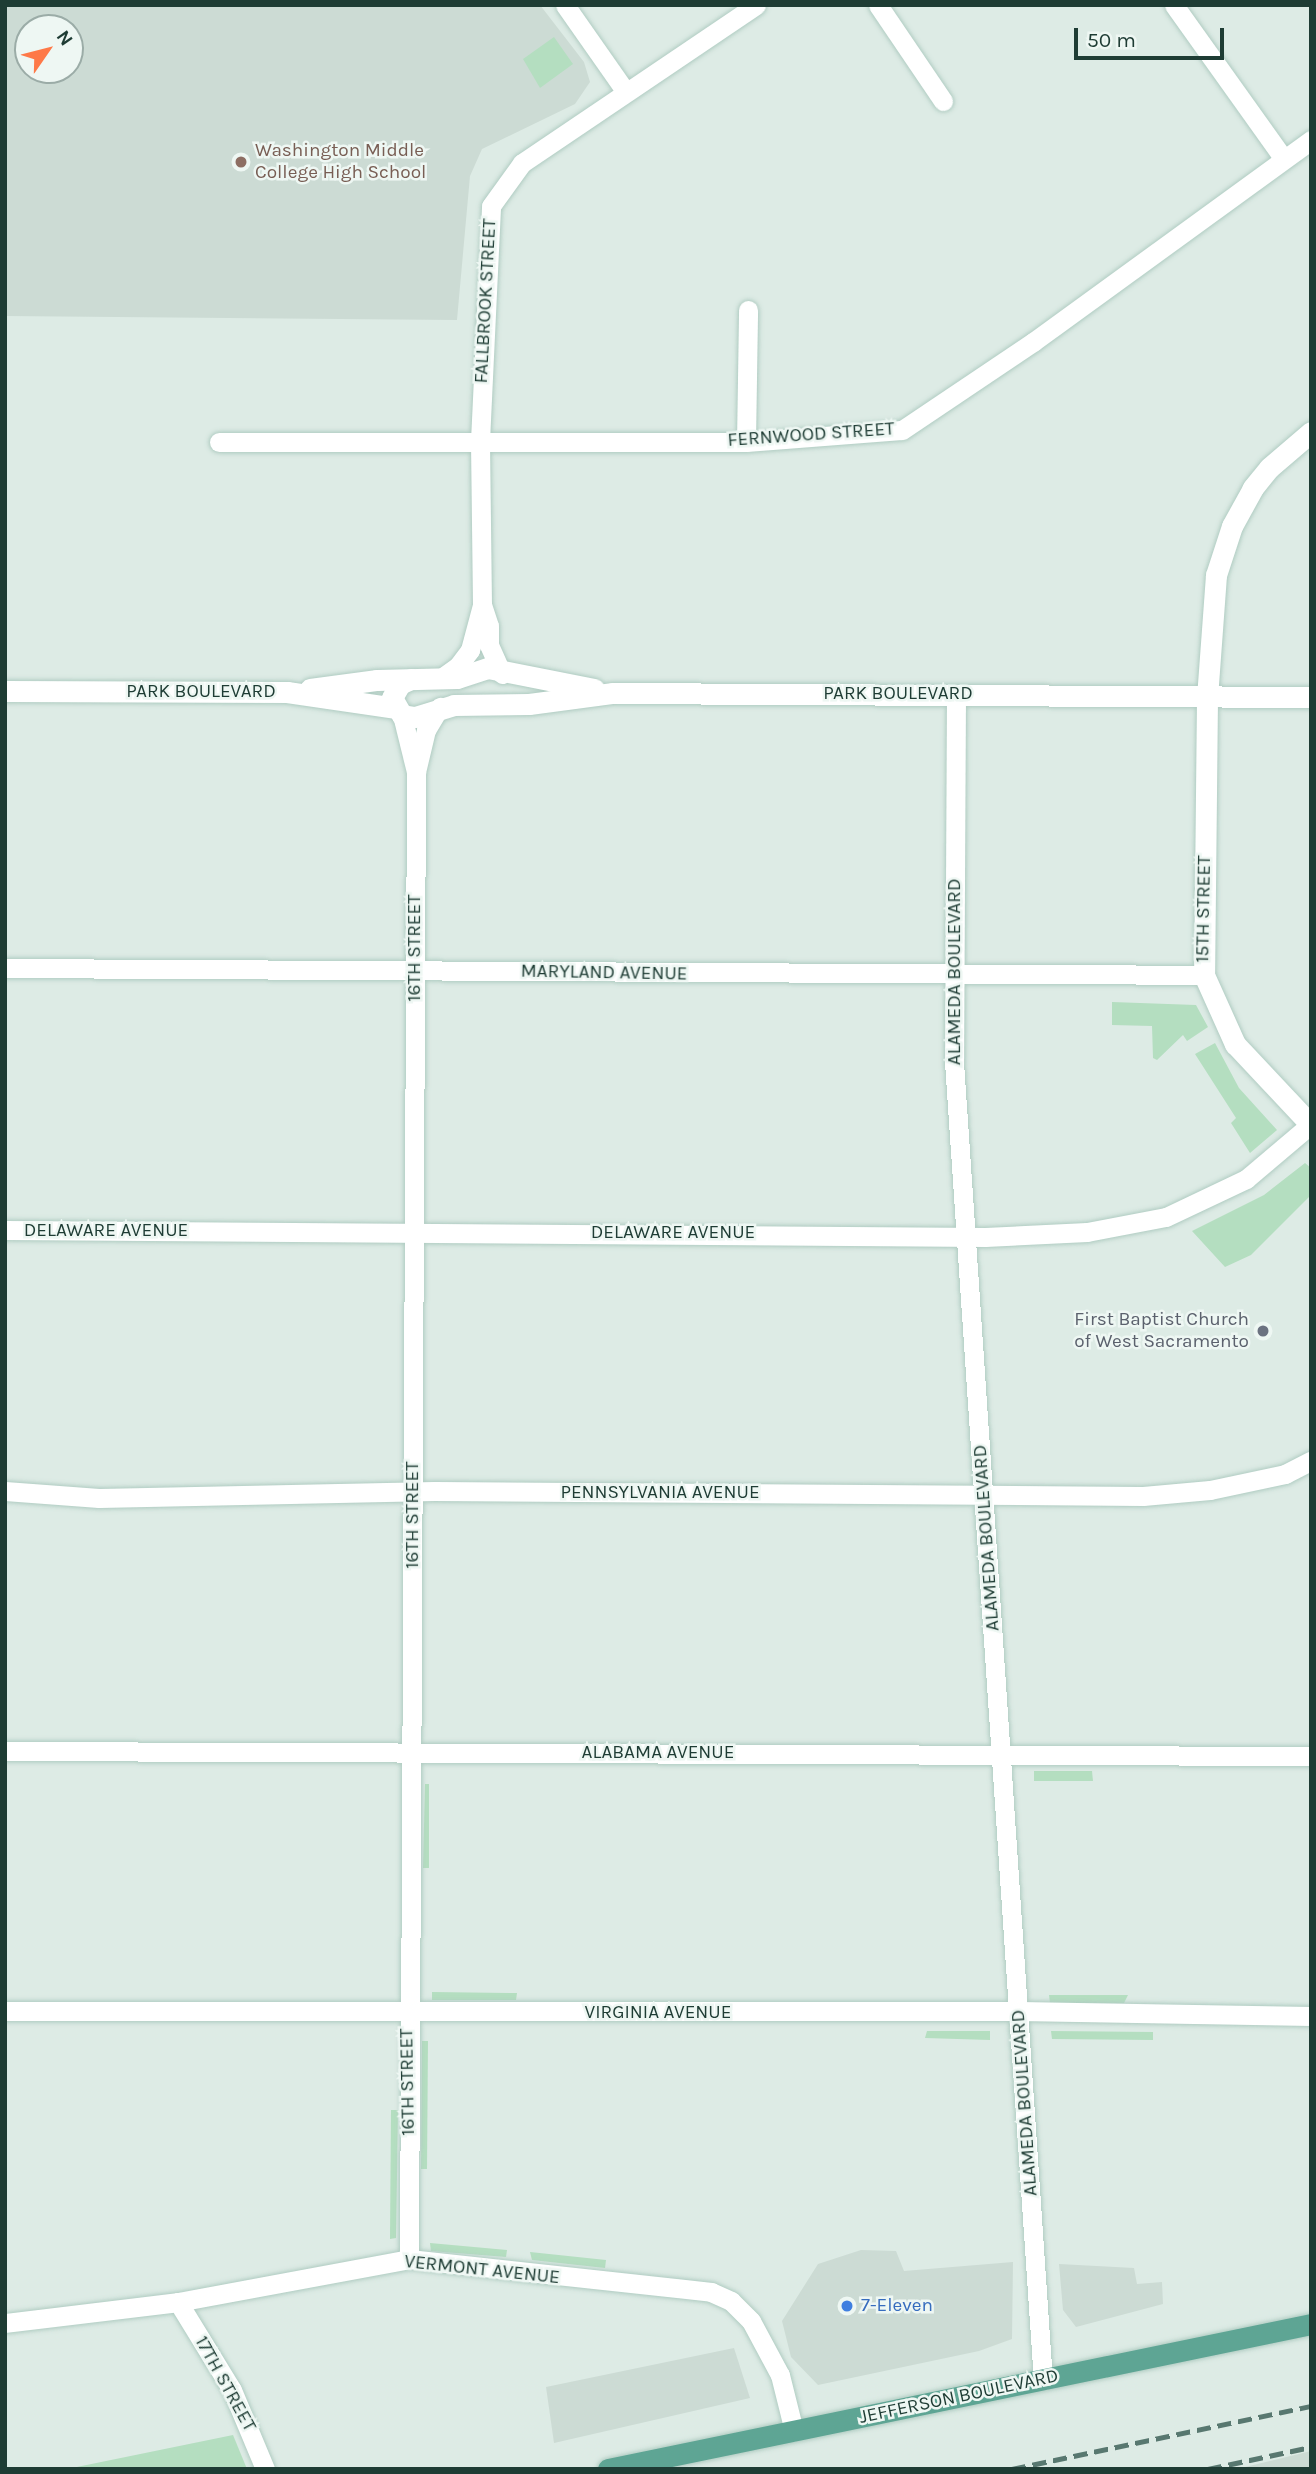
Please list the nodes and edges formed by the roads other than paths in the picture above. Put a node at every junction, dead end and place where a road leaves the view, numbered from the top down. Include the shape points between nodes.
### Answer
1 (565, 5) edge
2 (756, 5) edge
3 (877, 5) edge
4 (1174, 5) edge
5 (626, 92) junction
6 (943, 101) dead end
7 (1311, 140) edge
8 (1283, 158) junction
9 (748, 310) dead end
10 (1311, 432) edge
11 (480, 441) junction
12 (219, 442) dead end
13 (746, 442) junction
14 (482, 605) junction
15 (502, 674) junction
16 (411, 679) junction
17 (439, 679) junction
18 (5, 691) edge
19 (287, 692) junction
20 (613, 693) junction
21 (956, 695) junction
22 (1311, 697) edge
23 (1207, 698) junction
24 (486, 703) junction
25 (440, 707) junction
26 (399, 712) junction
27 (416, 772) junction
28 (5, 968) edge
29 (415, 972) junction
30 (1204, 975) junction
31 (954, 976) junction
32 (1311, 1124) edge
33 (5, 1230) edge
34 (414, 1231) junction
35 (966, 1236) junction
36 (1311, 1461) edge
37 (5, 1491) edge
38 (413, 1493) junction
39 (985, 1496) junction
40 (5, 1751) edge
41 (412, 1753) junction
42 (1002, 1756) junction
43 (1311, 1756) edge
44 (5, 2011) edge
45 (1019, 2011) junction
46 (407, 2015) junction
47 (1311, 2016) edge
48 (409, 2259) junction
49 (178, 2302) junction
50 (5, 2323) edge
51 (1311, 2324) edge
52 (1043, 2380) junction
53 (794, 2431) junction
54 (265, 2469) edge
55 (608, 2469) edge

1 - 5 street
2 - 5 street, FALLBROOK STREET
3 - 6 street
4 - 8 street
5 - 11 street, FALLBROOK STREET via 522,163 491,206
7 - 8 street, FERNWOOD STREET
8 - 13 street, FERNWOOD STREET via 1033,342 902,430
9 - 13 street
10 - 23 street, 15TH STREET via 1269,468 1232,526 1212,603
11 - 12 street, FERNWOOD STREET
11 - 13 street, FERNWOOD STREET
11 - 14 street, FALLBROOK STREET
14 - 15 street via 489,645
14 - 17 street via 470,650
15 - 17 street via 480,668 457,678
15 - 20 street
15 - 24 street via 498,697
16 - 17 street
16 - 19 street
16 - 26 street via 394,691
18 - 19 street, PARK BOULEVARD
19 - 26 street, PARK BOULEVARD
20 - 21 street, PARK BOULEVARD
20 - 24 street, PARK BOULEVARD via 529,704
21 - 23 street, PARK BOULEVARD
21 - 31 street, ALAMEDA BOULEVARD
22 - 23 street, PARK BOULEVARD
23 - 30 street, 15TH STREET
24 - 25 street, PARK BOULEVARD
25 - 26 street, PARK BOULEVARD via 415,717
25 - 27 street via 426,730
26 - 27 street
27 - 29 street, 16TH STREET
28 - 29 street, MARYLAND AVENUE
29 - 31 street, MARYLAND AVENUE
29 - 34 street, 16TH STREET
30 - 31 street, MARYLAND AVENUE
30 - 32 street, 15TH STREET via 1236,1044
31 - 35 street, ALAMEDA BOULEVARD via 954,1062
32 - 35 street, DELAWARE AVENUE via 1246,1179 1167,1217 1087,1232
33 - 34 street, DELAWARE AVENUE
34 - 35 street, DELAWARE AVENUE
34 - 38 street, 16TH STREET
35 - 39 street, ALAMEDA BOULEVARD
36 - 39 street, PENNSYLVANIA AVENUE via 1285,1474 1210,1490 1143,1496
37 - 38 street, PENNSYLVANIA AVENUE via 99,1498
38 - 39 street, PENNSYLVANIA AVENUE
38 - 41 street, 16TH STREET
39 - 42 street, ALAMEDA BOULEVARD
40 - 41 street, ALABAMA AVENUE
41 - 42 street, ALABAMA AVENUE
41 - 46 street, 16TH STREET
42 - 43 street, ALABAMA AVENUE
42 - 45 street, ALAMEDA BOULEVARD
44 - 46 street, VIRGINIA AVENUE
45 - 46 street, VIRGINIA AVENUE
45 - 47 street, VIRGINIA AVENUE
45 - 52 street, ALAMEDA BOULEVARD
46 - 48 street, 16TH STREET
48 - 49 street, VERMONT AVENUE
48 - 53 street, VERMONT AVENUE via 711,2292 731,2301 751,2321 780,2375
49 - 50 street, VERMONT AVENUE
49 - 54 street, 17TH STREET via 232,2390
51 - 52 main road, JEFFERSON BOULEVARD
52 - 53 main road, JEFFERSON BOULEVARD
53 - 55 main road, JEFFERSON BOULEVARD

